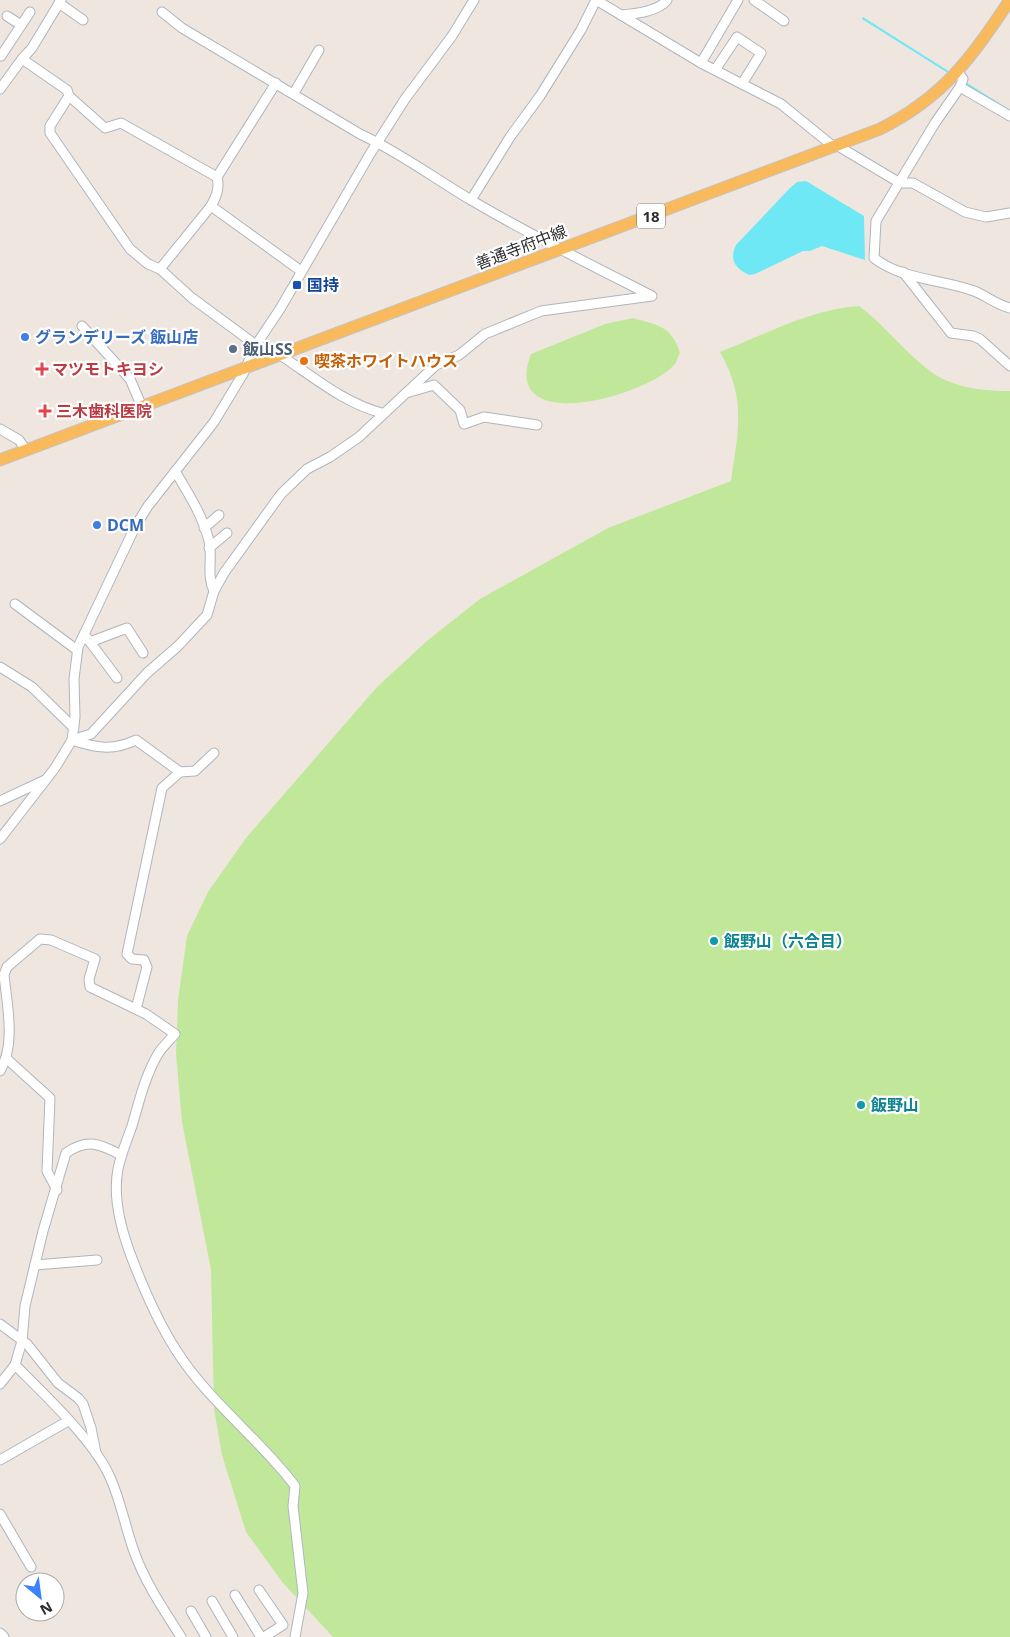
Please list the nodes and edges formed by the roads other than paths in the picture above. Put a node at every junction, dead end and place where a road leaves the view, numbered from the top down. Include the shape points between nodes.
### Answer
1 (474, 0) edge
2 (596, 0) edge
3 (667, 0) edge
4 (738, 0) edge
5 (754, 0) edge
6 (1010, 0) edge
7 (60, 2) edge
8 (30, 12) dead end
9 (162, 12) dead end
10 (620, 15) junction
11 (7, 16) dead end
12 (83, 20) dead end
13 (784, 21) dead end
14 (21, 26) junction
15 (319, 50) dead end
16 (0, 56) edge
17 (19, 62) junction
18 (701, 63) junction
19 (716, 70) junction
20 (958, 72) junction
21 (276, 82) junction
22 (742, 84) junction
23 (960, 87) junction
24 (0, 89) edge
25 (294, 93) junction
26 (69, 96) junction
27 (1010, 116) edge
28 (378, 142) junction
29 (836, 146) junction
30 (217, 177) junction
31 (900, 182) junction
32 (471, 200) junction
33 (211, 206) junction
34 (1010, 213) edge
35 (560, 250) junction
36 (160, 269) junction
37 (301, 271) junction
38 (903, 272) junction
39 (1010, 308) edge
40 (82, 326) dead end
41 (256, 344) junction
42 (280, 355) junction
43 (248, 366) junction
44 (1010, 366) edge
45 (406, 393) junction
46 (142, 407) junction
47 (382, 413) junction
48 (537, 425) dead end
49 (0, 429) edge
50 (26, 450) junction
51 (0, 460) edge
52 (175, 471) junction
53 (219, 515) dead end
54 (204, 528) junction
55 (227, 533) dead end
56 (209, 548) junction
57 (214, 591) junction
58 (15, 604) dead end
59 (83, 633) junction
60 (90, 642) junction
61 (77, 650) junction
62 (143, 653) dead end
63 (0, 667) edge
64 (117, 678) dead end
65 (74, 728) junction
66 (72, 740) junction
67 (214, 753) dead end
68 (180, 772) junction
69 (45, 780) junction
70 (0, 801) edge
71 (0, 839) edge
72 (4, 967) edge
73 (136, 1009) junction
74 (7, 1059) junction
75 (0, 1071) edge
76 (122, 1155) junction
77 (57, 1190) junction
78 (97, 1260) dead end
79 (35, 1265) junction
80 (0, 1324) edge
81 (22, 1341) junction
82 (15, 1365) junction
83 (0, 1384) edge
84 (68, 1421) junction
85 (96, 1454) junction
86 (0, 1460) edge
87 (0, 1514) edge
88 (31, 1567) dead end
89 (258, 1590) dead end
90 (235, 1595) dead end
91 (212, 1601) dead end
92 (191, 1611) dead end
93 (0, 1633) edge
94 (4, 1637) edge
95 (181, 1637) edge
96 (206, 1637) edge
97 (234, 1637) edge
98 (263, 1637) edge
99 (295, 1637) edge

1 - 28 street
2 - 10 street
2 - 32 street via 540,96
3 - 10 street via 645,11
4 - 18 street
5 - 13 street
6 - 20 main road, 善通寺府中線 / 18
7 - 12 street
7 - 17 street via 32,48
8 - 14 street
9 - 21 street via 182,28
10 - 18 street
11 - 14 street
14 - 16 street
15 - 25 street
16 - 17 street
17 - 24 street
17 - 26 street via 67,90
18 - 19 street
19 - 22 street
19 - 22 street via 737,37 761,53
20 - 23 street via 963,78
20 - 29 main road, 善通寺府中線 / 18 via 908,114
21 - 25 street
21 - 30 street
22 - 29 street via 781,104
23 - 27 street
23 - 31 street
25 - 28 street
26 - 30 street via 105,128 122,123
26 - 36 street via 50,126 50,133 130,248 148,264
28 - 32 street
28 - 37 street
29 - 31 street
29 - 35 main road, 善通寺府中線 / 18
30 - 33 street via 216,198
31 - 34 street via 913,183 965,212 986,217
31 - 38 street via 876,222 874,258
32 - 35 street
33 - 36 street
33 - 37 street
35 - 42 main road, 善通寺府中線 / 18
35 - 45 street via 652,296 549,310 525,317 485,334 458,355 436,365
36 - 41 street via 192,298
37 - 41 street
38 - 39 street via 975,292
38 - 44 street via 951,333 980,339
40 - 46 street via 130,379
41 - 43 street
42 - 43 main road, 善通寺府中線 / 18
42 - 47 street via 329,388
43 - 46 main road, 善通寺府中線 / 18
43 - 52 street via 214,422
45 - 47 street
45 - 48 street via 434,385 460,410 464,424 484,416
46 - 50 main road, 善通寺府中線 / 18
47 - 57 street via 359,436 307,469 281,494
49 - 50 street via 19,440
50 - 51 main road, 善通寺府中線 / 18
52 - 54 street
52 - 59 street via 140,520
53 - 54 street
54 - 56 street
55 - 56 street
56 - 57 street via 210,583
57 - 66 street via 207,615 193,631 147,673 91,734
58 - 61 street
59 - 60 street
59 - 61 street
60 - 62 street via 127,628
60 - 64 street
61 - 65 street
63 - 65 street via 32,687
65 - 66 street
66 - 68 street via 106,748 136,740
66 - 69 street
67 - 68 street via 195,771
68 - 73 street via 162,788 128,954 132,959 144,960 147,967
69 - 70 street
69 - 71 street
72 - 73 street via 40,939 51,940 95,959 90,986
72 - 74 street
73 - 76 street via 175,1034 158,1054
74 - 75 street
74 - 77 street via 50,1098 47,1171
76 - 77 street via 96,1145 76,1146 66,1153
76 - 99 street via 117,1196 121,1221 150,1304 185,1362 278,1463 295,1486 293,1506 302,1593
77 - 79 street
78 - 79 street
79 - 81 street via 25,1306
80 - 81 street
81 - 82 street
81 - 85 street via 58,1383 83,1404
82 - 83 street
82 - 84 street
84 - 85 street
84 - 86 street
85 - 95 street via 109,1475 145,1579
87 - 88 street
89 - 98 street via 283,1625
90 - 98 street
91 - 97 street
92 - 96 street
93 - 94 street

